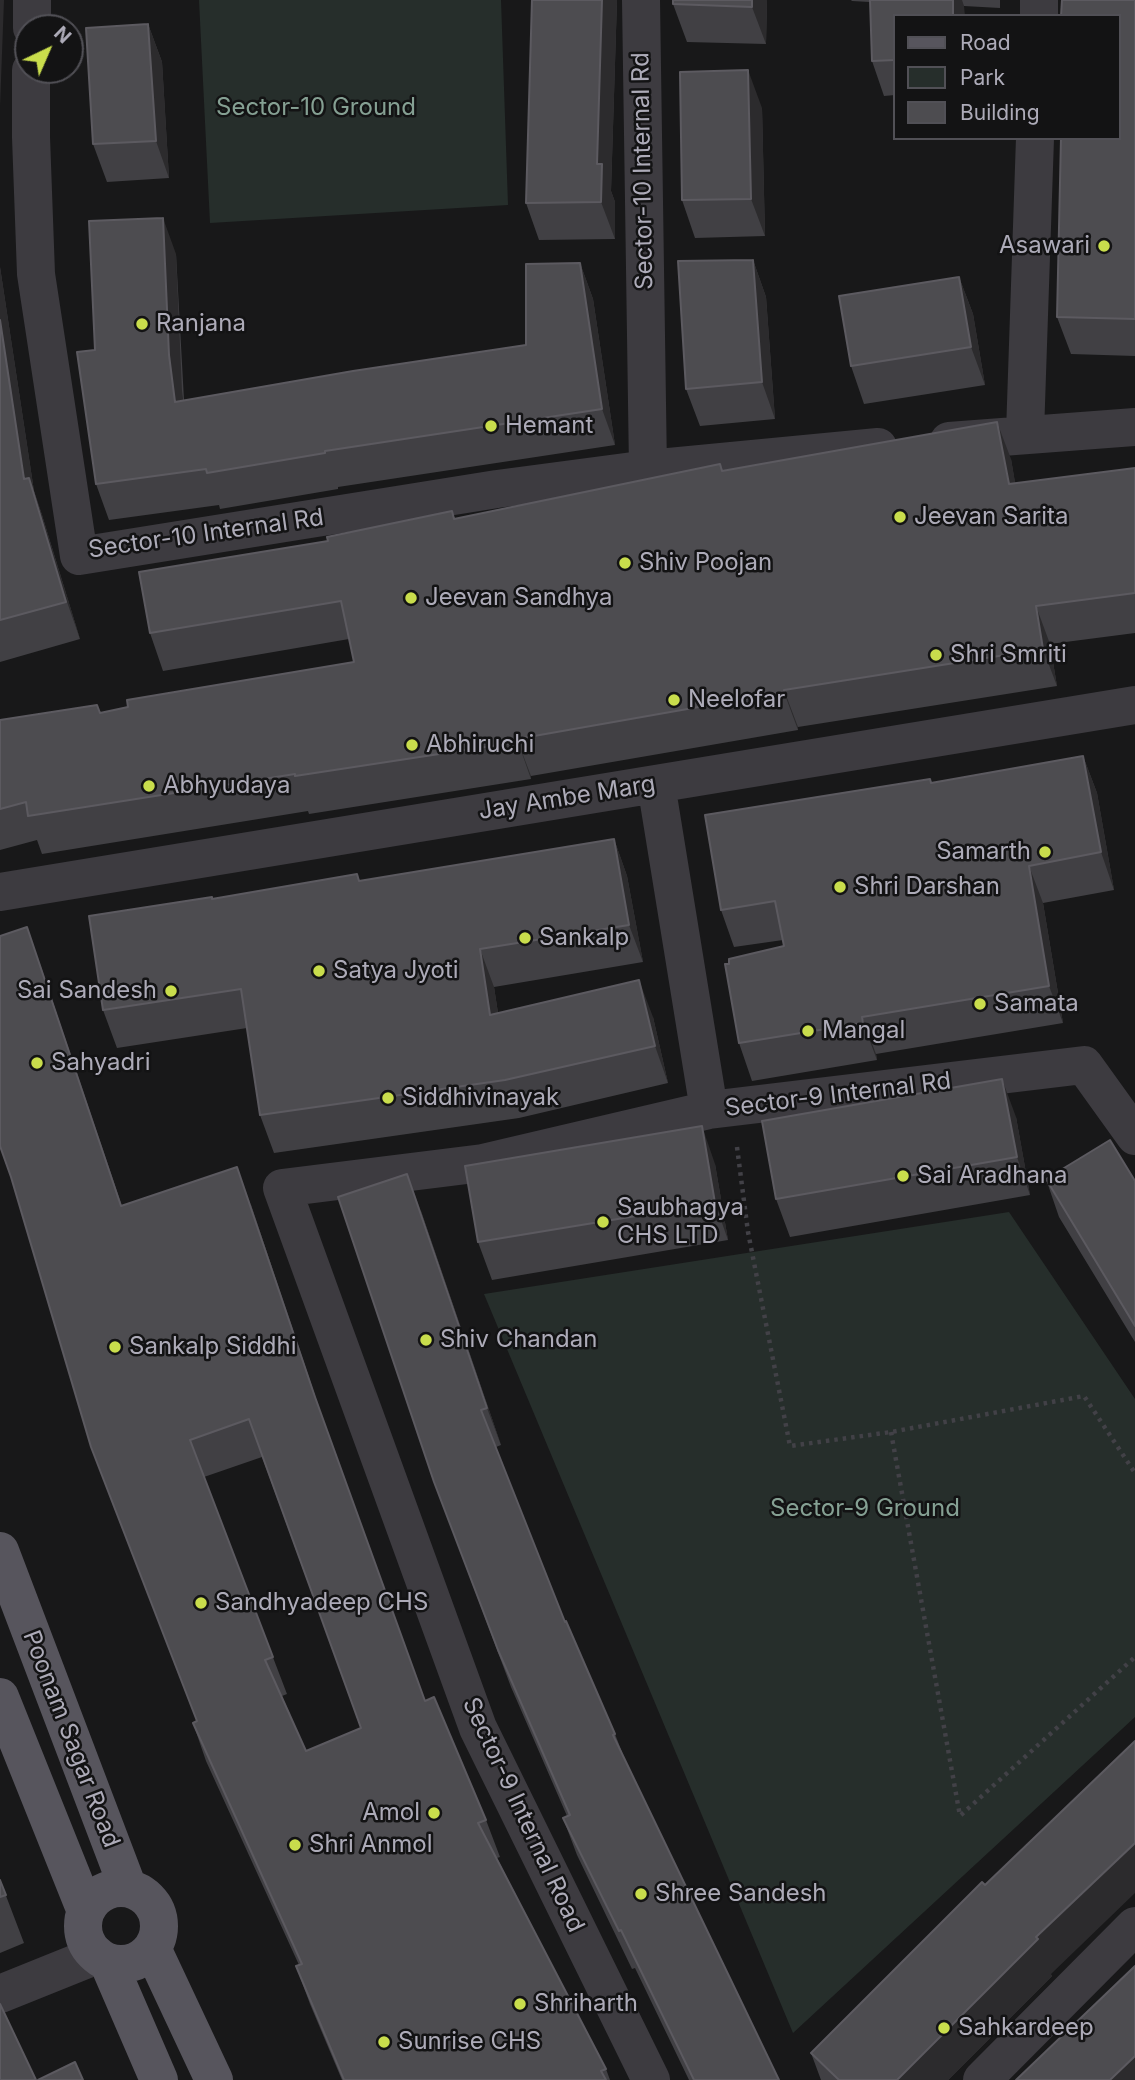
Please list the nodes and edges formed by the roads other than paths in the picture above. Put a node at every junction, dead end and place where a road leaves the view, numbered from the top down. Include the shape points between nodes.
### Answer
1 (641, 0) edge
2 (32, 84) edge
3 (1035, 140) edge
4 (1135, 427) edge
5 (1025, 433) junction
6 (648, 469) junction
7 (1135, 705) edge
8 (656, 783) junction
9 (0, 892) edge
10 (709, 1110) junction
11 (1135, 1136) edge
12 (0, 1550) edge
13 (0, 1697) edge
14 (128, 1888) junction
15 (85, 1909) junction
16 (1135, 1926) edge
17 (152, 1948) junction
18 (102, 1958) junction
19 (0, 1994) edge
20 (159, 2080) edge
21 (214, 2080) edge
22 (651, 2080) edge
23 (982, 2080) edge

1 - 6 street, Sector-10 Internal Rd
2 - 6 street, Sector-10 Internal Rd via 36,274 79,556
3 - 5 street
4 - 5 street, Sector-10 Internal Rd
5 - 6 street, Sector-10 Internal Rd
7 - 8 street, Jay Ambe Marg
8 - 9 street, Jay Ambe Marg
8 - 10 street, Sector-9 Internal Rd
10 - 11 street, Sector-9 Internal Rd via 1084,1065
10 - 22 street, Sector-9 Internal Road via 483,1163 282,1188 478,1728
12 - 14 main road, Poonam Sagar Road
13 - 15 main road, Poonam Sagar Road
14 - 15 main road via 103,1891
14 - 17 main road via 150,1900 156,1911 158,1937
15 - 18 main road via 83,1934 88,1946
16 - 23 street
17 - 18 main road via 133,1962 120,1964
17 - 21 main road
18 - 19 street
18 - 20 main road

